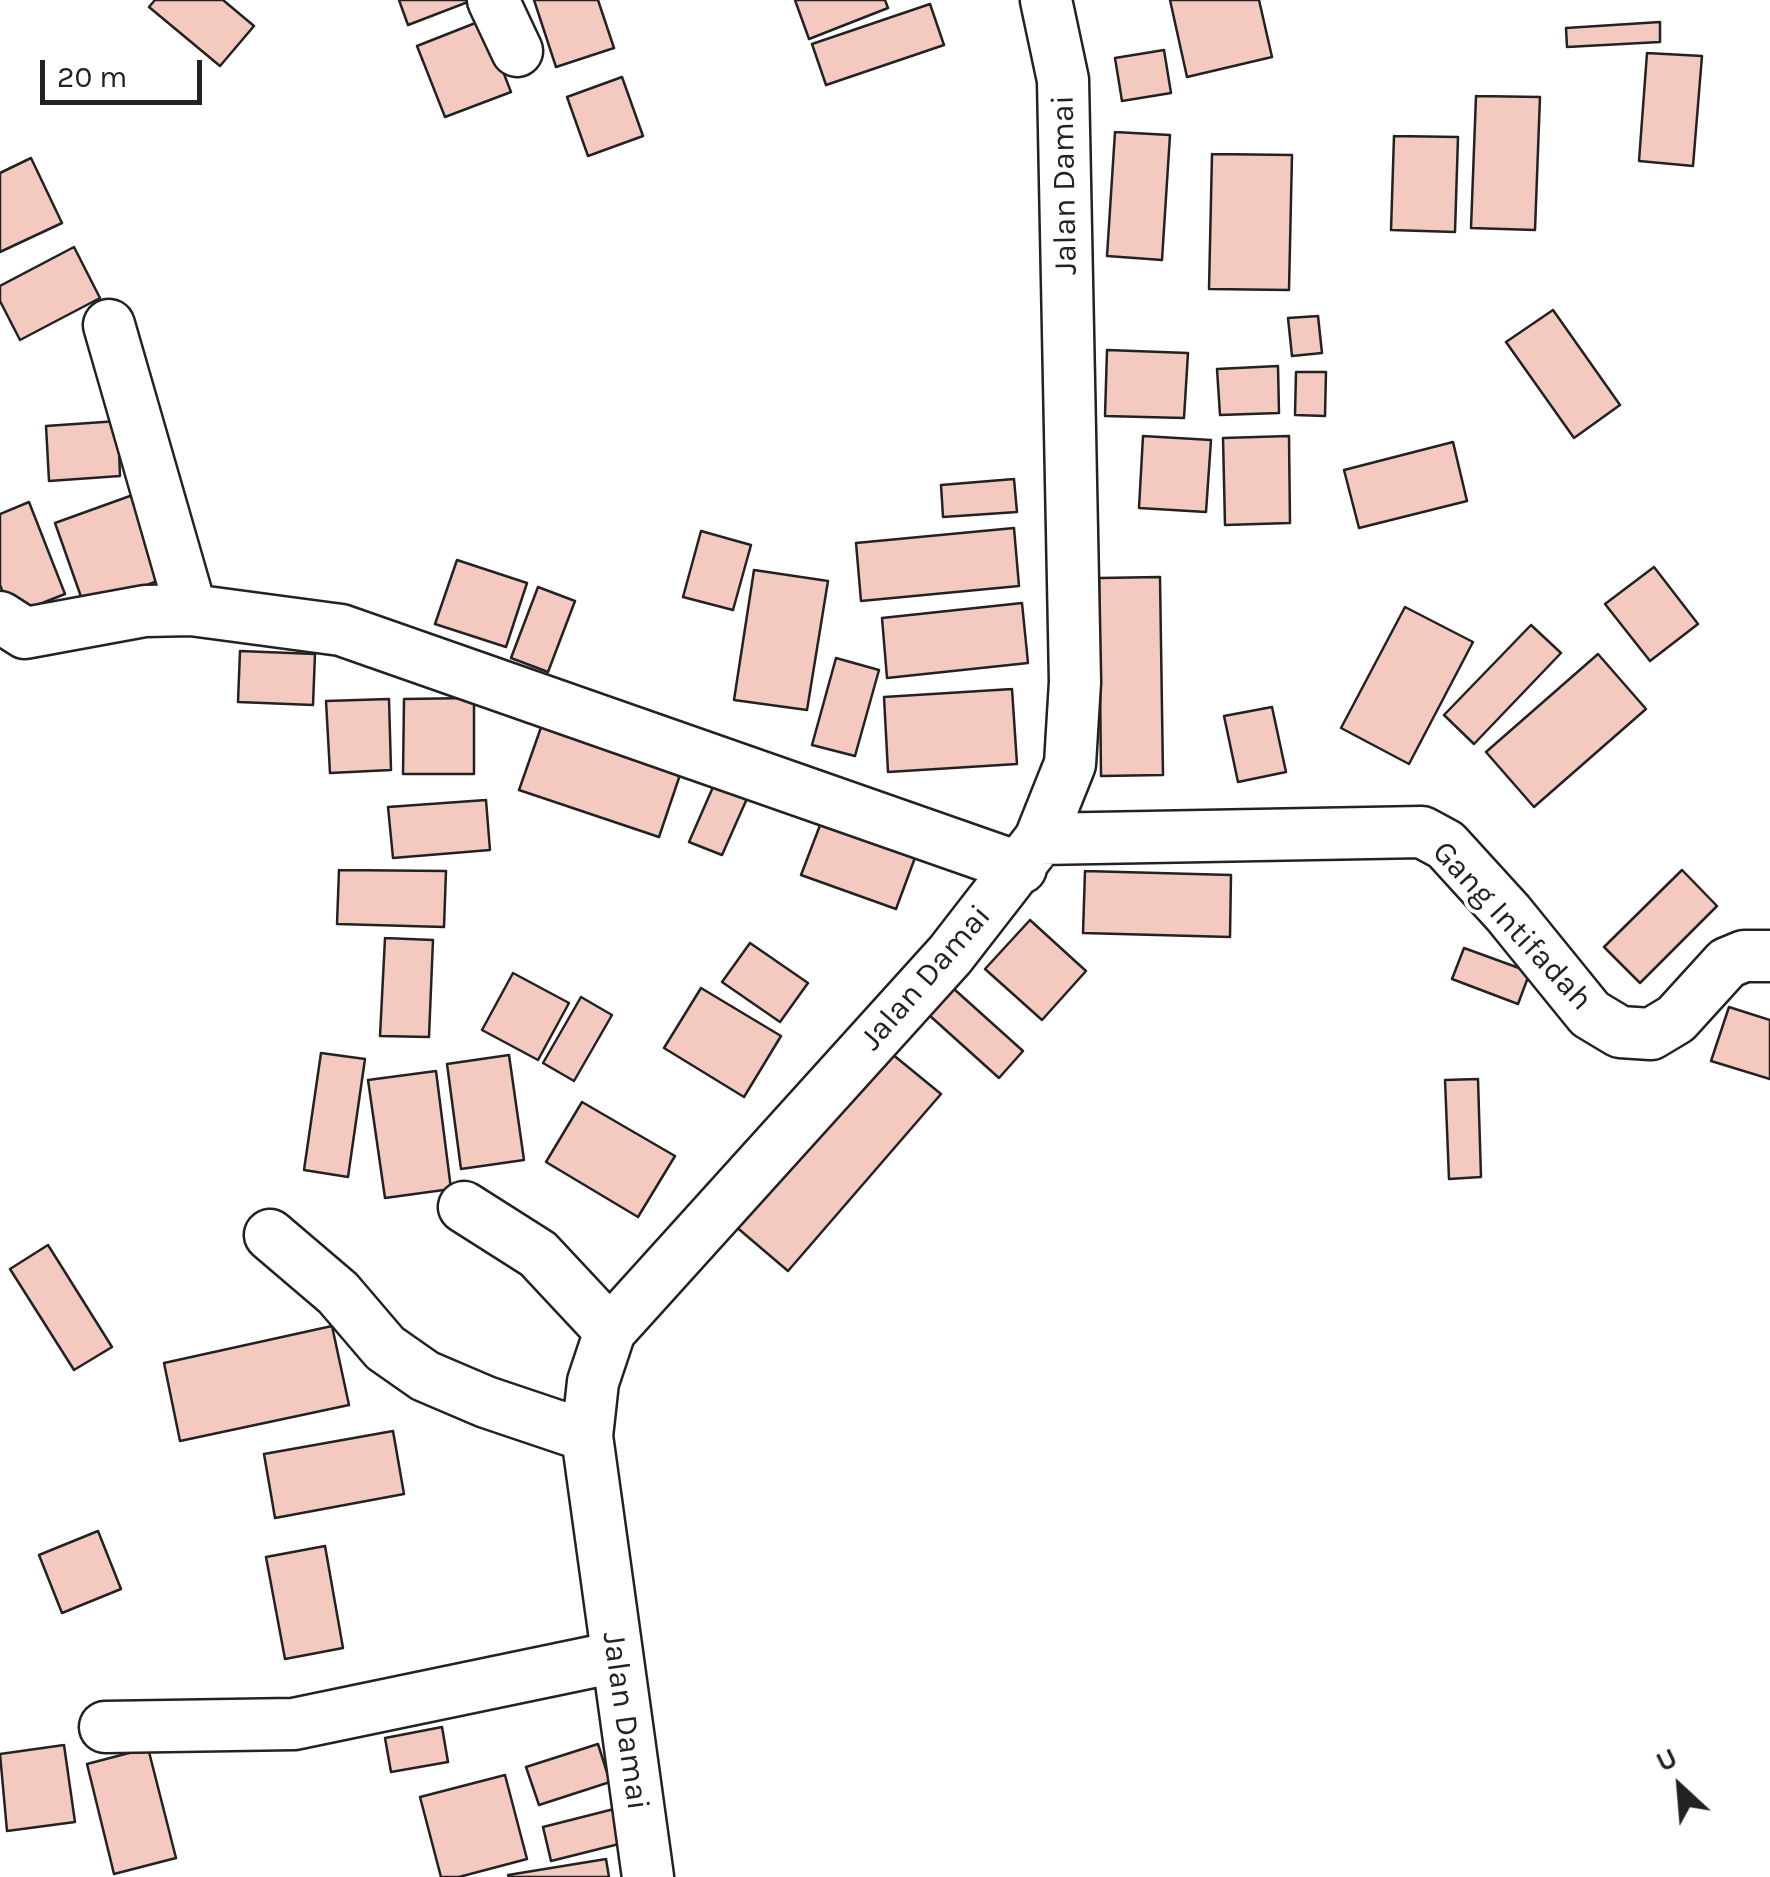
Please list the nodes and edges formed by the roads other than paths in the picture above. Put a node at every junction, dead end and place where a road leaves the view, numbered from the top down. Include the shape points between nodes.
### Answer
1 (493, 0) edge
2 (1046, 0) edge
3 (518, 51) dead end
4 (110, 325) dead end
5 (191, 610) junction
6 (0, 617) edge
7 (1030, 853) junction
8 (1770, 956) edge
9 (464, 1207) dead end
10 (270, 1235) dead end
11 (610, 1330) junction
12 (587, 1436) junction
13 (616, 1657) junction
14 (105, 1727) dead end
15 (648, 1877) edge

1 - 3 street
2 - 7 street, Jalan Damai via 1064,80 1074,682 1070,764
4 - 5 street
5 - 6 street via 145,611 25,632
5 - 7 street via 341,630
7 - 8 street, Gang Intifadah via 1422,832 1446,845 1590,1014 1620,1032 1650,1034 1676,1019 1727,963
7 - 11 street, Jalan Damai via 950,955
9 - 11 street via 538,1254
10 - 12 street via 338,1293 385,1348 426,1376
11 - 12 street, Jalan Damai via 593,1382
12 - 13 street, Jalan Damai
13 - 14 street via 294,1724
13 - 15 street, Jalan Damai

